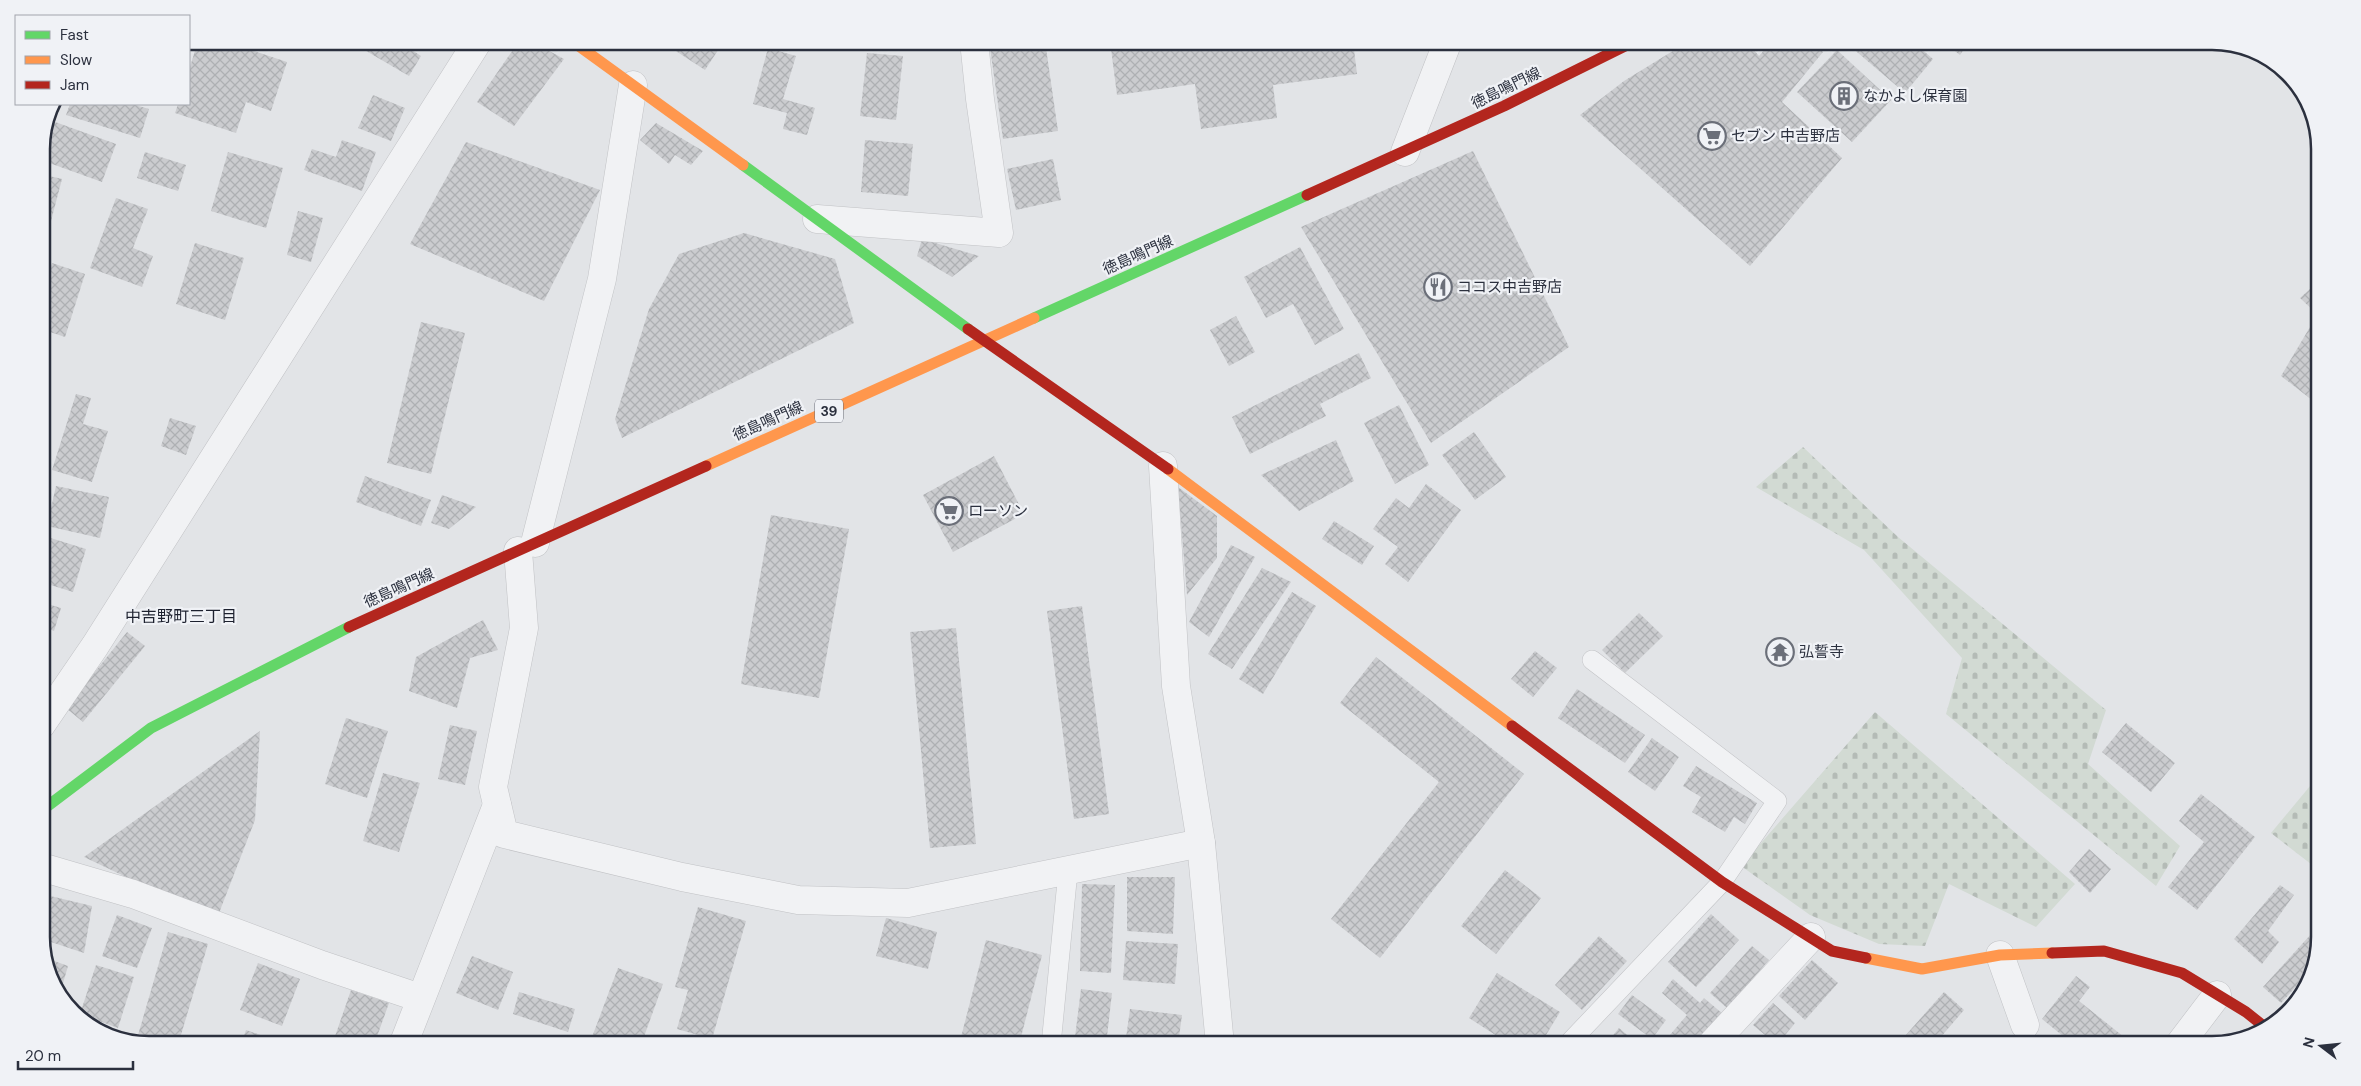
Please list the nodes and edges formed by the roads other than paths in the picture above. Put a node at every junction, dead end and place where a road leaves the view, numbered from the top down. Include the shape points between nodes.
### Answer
1 (472, 50) edge
2 (584, 50) edge
3 (975, 50) edge
4 (1445, 50) edge
5 (1617, 50) edge
6 (632, 86) junction
7 (1405, 152) junction
8 (817, 219) junction
9 (985, 341) junction
10 (1163, 466) junction
11 (527, 547) junction
12 (1592, 660) dead end
13 (50, 713) edge
14 (50, 805) edge
15 (497, 805) junction
16 (1201, 843) junction
17 (50, 869) edge
18 (1068, 871) junction
19 (1722, 882) junction
20 (1811, 937) junction
21 (2000, 955) junction
22 (2217, 994) junction
23 (420, 998) junction
24 (2261, 1024) edge
25 (2025, 1025) dead end
26 (406, 1036) edge
27 (1052, 1036) edge
28 (1219, 1036) edge
29 (1575, 1036) edge
30 (1719, 1036) edge
31 (2185, 1036) edge

1 - 13 street
2 - 6 street
3 - 8 street via 999,233
4 - 7 street
5 - 7 street, 徳島鳴門線 / 39
6 - 8 street
6 - 11 street via 602,279
7 - 9 street, 徳島鳴門線 / 39
8 - 9 street
9 - 10 street
9 - 11 street, 徳島鳴門線 / 39
10 - 16 street via 1176,686
10 - 19 street
11 - 14 street, 徳島鳴門線 / 39 via 354,624 151,728
11 - 15 street via 524,628 493,787
12 - 19 lane via 1777,801
15 - 18 street via 504,834 682,877 798,900 908,903
15 - 23 street
16 - 18 street
16 - 28 street
17 - 23 street via 133,894
18 - 27 lane
19 - 20 street
19 - 29 lane
20 - 21 street via 1832,951 1922,969
20 - 30 street
21 - 22 street via 2104,951 2182,973
21 - 25 street
22 - 24 street
22 - 31 street
23 - 26 street

